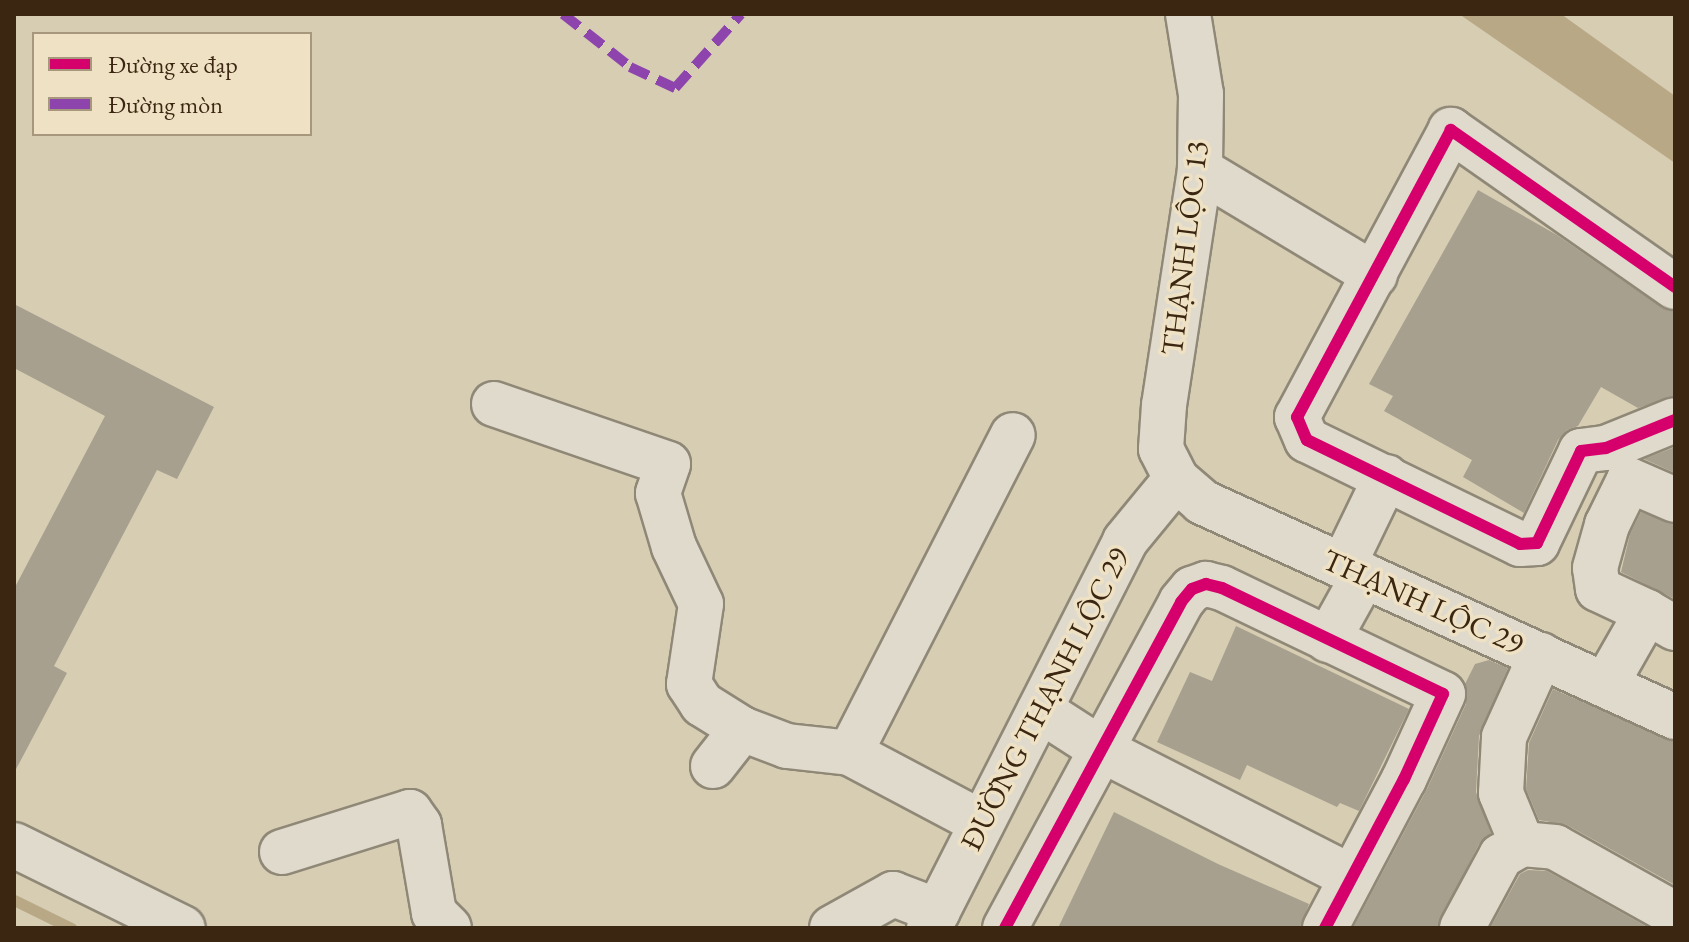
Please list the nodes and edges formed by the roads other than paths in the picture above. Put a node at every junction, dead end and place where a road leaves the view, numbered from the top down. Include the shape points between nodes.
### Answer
1 (1188, 14) edge
2 (1200, 170) junction
3 (1375, 275) junction
4 (1675, 287) edge
5 (494, 404) dead end
6 (1675, 420) edge
7 (1013, 435) dead end
8 (1386, 477) junction
9 (1176, 479) junction
10 (1675, 500) edge
11 (1353, 570) junction
12 (1661, 620) edge
13 (1328, 640) junction
14 (1541, 655) junction
15 (1606, 684) junction
16 (1040, 710) junction
17 (1675, 717) edge
18 (742, 729) junction
19 (1102, 750) junction
20 (850, 753) junction
21 (713, 766) dead end
22 (982, 823) junction
23 (1522, 844) junction
24 (14, 845) edge
25 (282, 852) dead end
26 (1351, 877) junction
27 (1675, 914) edge
28 (933, 920) edge
29 (183, 928) edge
30 (449, 928) edge
31 (832, 928) edge
32 (1005, 928) edge
33 (1325, 928) edge
34 (1462, 928) edge

1 - 2 street, THẠNH LỘC 13 via 1201,94
2 - 3 street
2 - 9 street, THẠNH LỘC 13 via 1164,405 1161,449
3 - 4 street via 1451,130
3 - 8 street via 1297,417 1307,440
5 - 18 street via 668,464 658,493 674,547 701,604 689,684 702,704
6 - 8 street via 1606,448 1581,451 1537,543 1520,544
7 - 20 street
8 - 11 street
9 - 11 street, THẠNH LỘC 29 via 1202,502
9 - 16 street, ĐƯỜNG THẠNH LỘC 29 via 1125,541
10 - 12 street via 1629,480 1607,525 1595,568 1598,589
11 - 13 street
11 - 14 street, THẠNH LỘC 29
12 - 15 street
13 - 19 street via 1222,588 1206,584 1192,589
13 - 26 street via 1443,694
14 - 15 street, THẠNH LỘC 29
14 - 23 street via 1504,737 1501,793
15 - 17 street, THẠNH LỘC 29
16 - 19 street
16 - 22 street, ĐƯỜNG THẠNH LỘC 29
18 - 20 street via 787,746
18 - 21 street
19 - 26 street
19 - 32 street
20 - 22 street
22 - 28 street, ĐƯỜNG THẠNH LỘC 29
23 - 27 street via 1555,847
23 - 34 street via 1501,856
24 - 29 street
25 - 30 street via 410,812 419,825 434,913
26 - 33 street
28 - 31 street via 893,894

